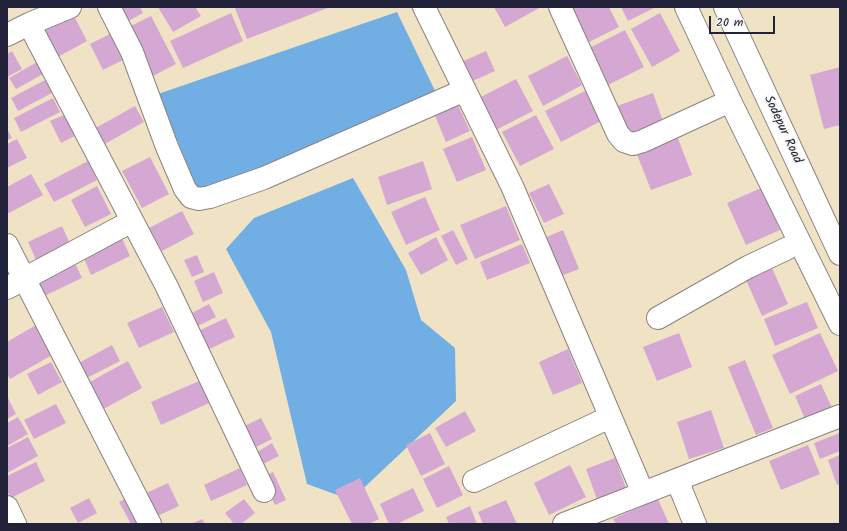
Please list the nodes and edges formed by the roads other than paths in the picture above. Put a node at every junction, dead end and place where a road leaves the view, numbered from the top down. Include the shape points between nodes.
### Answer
1 (109, 7) edge
2 (424, 7) edge
3 (560, 7) edge
4 (686, 7) edge
5 (725, 7) edge
6 (66, 8) edge
7 (29, 24) junction
8 (7, 35) edge
9 (465, 90) junction
10 (730, 102) junction
11 (132, 221) junction
12 (7, 245) edge
13 (788, 248) dead end
14 (840, 254) edge
15 (15, 283) edge
16 (658, 318) dead end
17 (840, 324) edge
18 (840, 416) edge
19 (610, 417) junction
20 (677, 480) junction
21 (474, 481) dead end
22 (264, 491) dead end
23 (643, 493) junction
24 (7, 508) edge
25 (16, 524) edge
26 (150, 524) edge
27 (564, 524) edge
28 (695, 524) edge

1 - 9 street via 132,52 185,189 192,197 199,199 264,178
2 - 9 street
3 - 10 street via 618,134 624,141 633,144 643,141
4 - 10 street
5 - 14 street, Sodepur Road
6 - 7 street
7 - 8 street
7 - 11 street
9 - 19 street via 512,186
10 - 17 street
11 - 15 street
11 - 22 street via 166,285
12 - 15 street
13 - 16 street via 748,267
15 - 26 street
18 - 20 street
19 - 21 street
19 - 23 street
20 - 23 street
20 - 28 street
23 - 27 street
24 - 25 street

